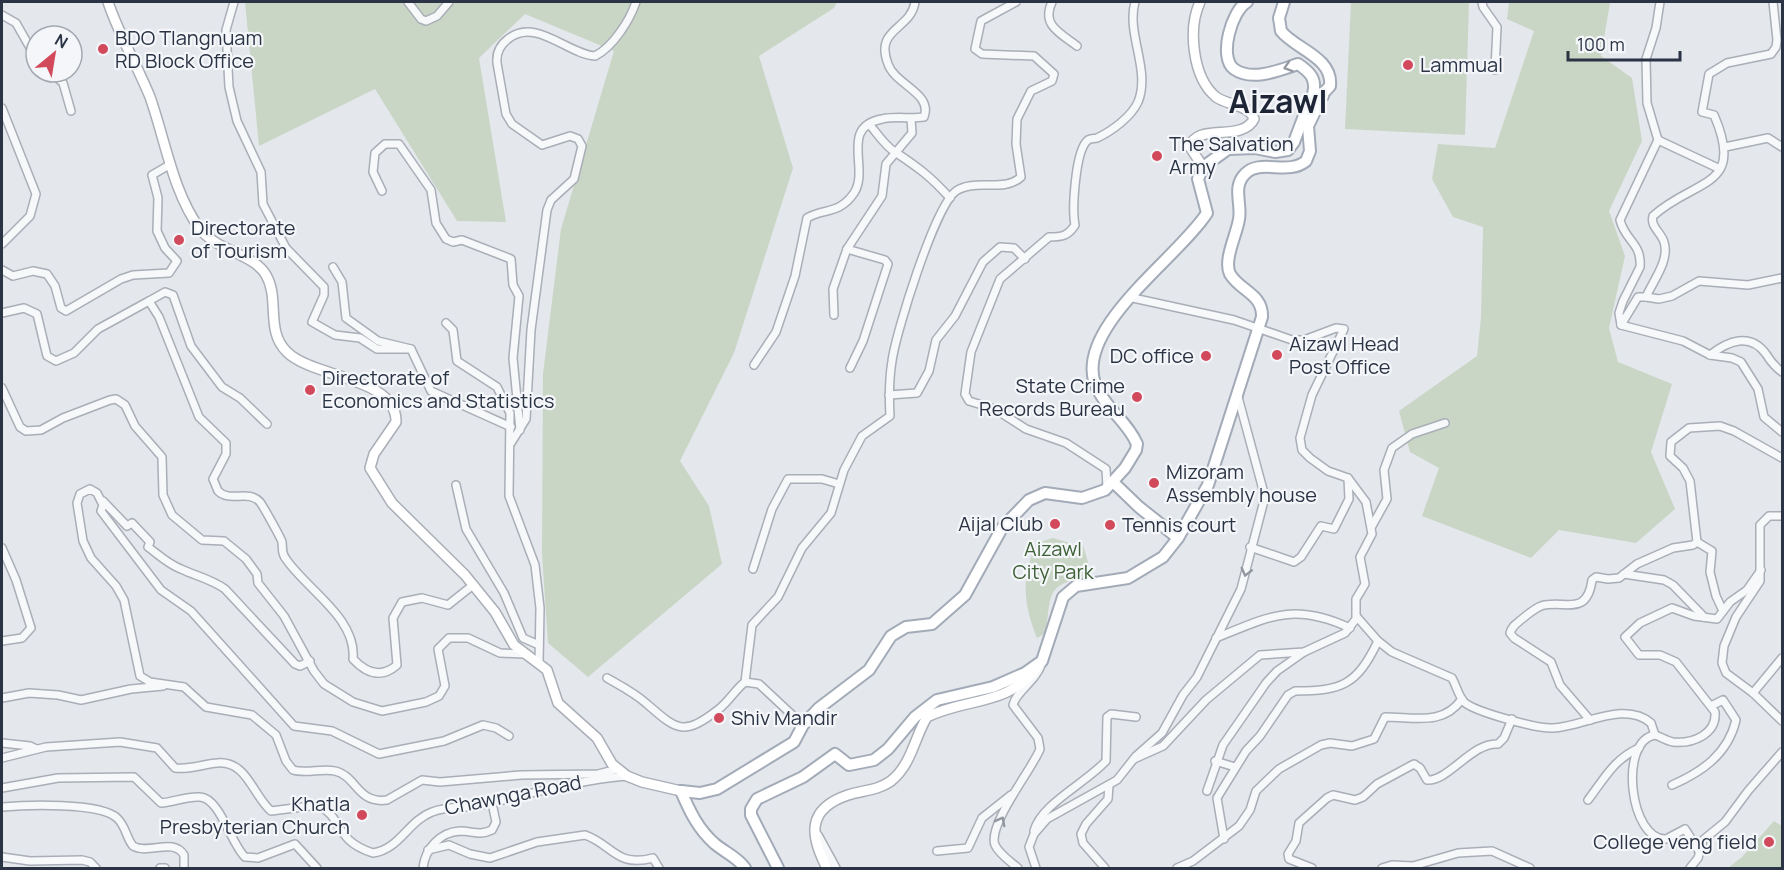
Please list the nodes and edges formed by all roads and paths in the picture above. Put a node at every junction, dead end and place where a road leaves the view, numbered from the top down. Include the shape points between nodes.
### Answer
1 (108, 2) edge
2 (234, 2) edge
3 (408, 2) edge
4 (449, 2) edge
5 (636, 2) edge
6 (915, 2) edge
7 (1016, 2) edge
8 (1052, 2) edge
9 (1135, 2) edge
10 (1200, 2) edge
11 (1247, 2) edge
12 (1284, 2) edge
13 (1482, 2) edge
14 (1660, 2) edge
15 (1773, 2) edge
16 (2, 15) edge
17 (24, 37) edge
18 (1780, 40) edge
19 (1077, 46) dead end
20 (1495, 70) dead end
21 (63, 84) edge
22 (1323, 96) junction
23 (2, 108) edge
24 (71, 111) dead end
25 (911, 119) junction
26 (868, 124) junction
27 (1658, 140) junction
28 (1725, 147) junction
29 (1782, 147) edge
30 (894, 152) junction
31 (171, 164) junction
32 (1203, 167) junction
33 (1720, 169) junction
34 (382, 191) dead end
35 (950, 198) junction
36 (2, 244) edge
37 (847, 249) junction
38 (1025, 259) junction
39 (333, 267) dead end
40 (2, 270) edge
41 (1782, 278) edge
42 (1646, 297) junction
43 (1133, 298) junction
44 (149, 302) junction
45 (2, 313) edge
46 (834, 315) dead end
47 (446, 323) dead end
48 (1621, 325) junction
49 (1259, 328) junction
50 (411, 349) junction
51 (1710, 355) junction
52 (754, 365) dead end
53 (850, 368) dead end
54 (1782, 372) edge
55 (2, 388) edge
56 (1237, 394) junction
57 (889, 395) junction
58 (1445, 423) dead end
59 (267, 424) dead end
60 (511, 427) junction
61 (520, 430) junction
62 (1782, 432) edge
63 (512, 443) junction
64 (1782, 459) edge
65 (1348, 478) junction
66 (839, 484) junction
67 (456, 485) dead end
68 (1110, 485) junction
69 (99, 498) junction
70 (1781, 517) edge
71 (1371, 526) junction
72 (1178, 538) junction
73 (1697, 542) junction
74 (1250, 547) junction
75 (2, 548) edge
76 (753, 569) dead end
77 (1761, 570) junction
78 (1624, 574) junction
79 (473, 585) junction
80 (1723, 611) junction
81 (1357, 616) junction
82 (1704, 617) junction
83 (1350, 628) junction
84 (1216, 638) junction
85 (2, 641) edge
86 (1378, 641) junction
87 (539, 645) junction
88 (1304, 651) junction
89 (524, 654) junction
90 (1782, 658) edge
91 (1042, 661) junction
92 (310, 662) junction
93 (539, 663) junction
94 (607, 678) dead end
95 (745, 682) junction
96 (175, 685) junction
97 (1753, 693) junction
98 (2, 698) edge
99 (1462, 699) junction
100 (1711, 706) junction
101 (1136, 717) dead end
102 (1512, 719) junction
103 (1590, 720) junction
104 (1782, 721) edge
105 (803, 725) junction
106 (1655, 735) junction
107 (509, 736) dead end
108 (2, 743) edge
109 (1639, 748) junction
110 (36, 749) junction
111 (1782, 752) edge
112 (2, 758) edge
113 (1134, 759) junction
114 (1215, 761) junction
115 (1235, 767) junction
116 (618, 769) junction
117 (627, 776) junction
118 (1109, 785) junction
119 (1672, 785) dead end
120 (2, 788) edge
121 (681, 791) junction
122 (1207, 791) dead end
123 (1011, 794) junction
124 (1588, 800) dead end
125 (492, 802) junction
126 (2, 807) edge
127 (814, 827) junction
128 (1034, 834) junction
129 (1224, 839) junction
130 (428, 850) junction
131 (937, 851) dead end
132 (1699, 851) junction
133 (2, 857) edge
134 (1695, 866) edge
135 (96, 868) edge
136 (160, 868) edge
137 (165, 868) edge
138 (184, 868) edge
139 (317, 868) edge
140 (423, 868) edge
141 (659, 868) edge
142 (745, 868) edge
143 (778, 868) edge
144 (827, 868) edge
145 (836, 868) edge
146 (1018, 868) edge
147 (1036, 868) edge
148 (1105, 868) edge
149 (1177, 868) edge
150 (1312, 868) edge
151 (1382, 868) edge
152 (1530, 868) edge

1 - 31 street via 150,99
2 - 50 street via 226,30 233,107 261,172 261,196 266,210 286,248 324,287 312,322 335,335 360,338 377,349
3 - 4 street via 426,21 437,16
5 - 61 street via 612,40 595,56 528,32 510,38 497,53 510,121 538,143 546,145 570,136 582,146 574,178 551,200 547,210 529,350 526,419
6 - 25 street via 914,10 886,40 884,51 894,78 925,101 924,117
7 - 35 street via 981,21 975,49 982,54 1034,56 1054,74 1052,81 1031,91 1017,119 1021,177 1014,184 966,188
8 - 19 street via 1047,16 1049,24
9 - 38 street via 1133,26 1141,74 1137,103 1117,125 1088,140 1079,159 1075,225 1070,233 1049,237
10 - 32 street via 1193,39 1200,71 1214,95 1251,113 1254,119 1245,129 1192,140 1190,147
22 -> 11 main road via 1313,94 1311,73 1298,64 1266,74 1232,68 1227,58 1229,37 1236,12
12 - 22 main road via 1279,18 1281,31 1326,68 1330,86
13 - 20 street via 1497,27
14 - 27 street via 1646,59 1647,103
15 - 18 street
16 - 17 street via 16,23
18 - 28 street via 1771,54 1727,63 1709,74 1702,112 1714,115
21 - 24 street
22 - 32 main road via 1305,113 1288,150 1228,149
22 - 49 main road via 1308,126 1310,151 1306,161 1289,168 1251,170 1239,182 1240,217 1228,268 1260,303
23 - 36 street via 36,194 30,216
25 - 26 street via 882,119
25 - 30 street via 912,133
26 - 30 street
26 - 52 street via 856,147 859,177 855,192 827,213 807,218 795,276 777,332
27 - 33 street
27 - 48 street via 1620,220 1641,259 1619,313
28 - 29 street via 1768,138
28 - 33 street
30 - 35 street via 931,177
30 - 37 street via 886,164 876,208
31 - 40 street via 152,175 158,198 158,231 165,248 177,261 169,273 133,274 66,311 61,308 47,274 33,271 14,276
31 - 79 street via 193,219 206,236 256,264 268,277 276,336 287,352 305,364 374,389 393,406 396,422 371,461 373,476 392,503
32 - 43 main road via 1198,179 1207,213
33 - 42 street via 1707,184 1653,216 1653,225 1665,243 1665,257
34 - 61 street via 373,172 375,153 385,144 399,144 431,190 436,223 446,239 462,240 511,259 513,285 519,296 513,358
35 - 57 street via 933,226 897,336
37 - 46 street via 833,289
37 - 53 street via 888,264
38 - 57 street via 1014,248 1000,247 994,251 936,340 922,388 912,395
38 - 68 street via 1000,279 991,298 971,351 965,397 1093,459 1107,470
39 - 50 street via 342,282 346,318 378,340
41 - 42 street via 1748,285 1699,281 1672,296
42 - 48 street via 1638,297
43 - 49 street
43 - 68 main road via 1103,332 1092,359 1098,390 1137,444 1134,456
44 - 45 street via 98,329 74,353 56,361 47,356 37,314 24,308
44 - 59 street via 165,292 173,295 192,346 222,387
44 - 79 street via 159,317 199,417 226,443 226,454 213,478 218,491 229,497 252,497 261,503 281,538 286,560 337,616 353,645 353,659 362,669 373,674 397,665 393,618 402,602 422,598 448,605
47 - 60 street via 453,330 457,361 497,387 509,408
48 - 51 street via 1683,341
49 - 56 main road
49 - 65 street via 1299,340 1344,329 1312,395 1300,438 1302,450 1310,458 1328,471
50 - 60 street via 431,391
51 - 54 street via 1728,342 1746,340 1757,345
51 - 62 street via 1741,362 1758,389 1764,417
55 - 92 street via 20,427 26,431 41,430 110,400 125,405 135,426 162,457 163,495 172,515 202,540 224,541 246,559 257,574 258,584 284,616
56 - 72 main road via 1208,485
56 - 74 street via 1265,497
57 - 66 street via 890,416 862,436
58 - 71 street via 1400,440 1392,448 1384,470 1387,499
60 - 63 street
61 - 63 street
63 - 87 street via 509,496 534,558 540,608
64 - 73 street via 1720,426 1689,428 1671,442 1670,456 1690,481
65 - 71 street via 1364,498
65 - 74 street via 1349,499 1334,529 1321,526 1294,562
66 - 76 street via 822,479 788,479 772,509
66 - 95 street via 831,513 802,548 778,597 752,625
67 - 87 street via 466,529 504,593 523,638
68 - 72 main road
68 - 105 main road via 1082,498 1046,493 1029,500 1002,528 976,579 951,609 932,624 899,630 891,636 877,662 860,680 819,708
69 - 92 street via 127,526 132,523 150,542 148,547 165,560 225,589 294,664
69 - 96 street via 90,489 78,498 85,548 124,600 140,676 150,682
69 - 107 street via 103,504 101,511 161,590 188,608 291,725 332,731 379,754 444,741 483,725
70 - 77 street via 1769,516 1760,525
71 - 81 street via 1372,534 1360,557 1365,584 1356,599
72 - 91 main road via 1163,557 1140,573 1076,586 1063,597
73 - 78 street via 1637,564
73 - 80 street via 1712,551 1710,572
74 -> 84 street via 1245,579
75 - 85 street via 31,628 22,638
77 - 80 street via 1747,590
77 - 97 street via 1758,587 1736,617 1722,658 1726,673
78 - 82 street via 1664,580
78 - 103 street via 1608,579 1596,577 1583,601 1563,607 1541,606 1510,630 1514,638 1551,662 1560,686
79 - 89 street
80 - 82 street via 1717,619
81 - 83 street
81 - 86 street
82 - 100 street via 1668,609 1640,623 1625,637 1639,655 1660,655 1676,662
83 - 84 street via 1312,613 1288,613 1264,618
83 - 88 street
84 - 113 street via 1167,726
86 - 99 street via 1407,660 1452,678
86 - 115 street via 1362,670 1348,682 1322,692 1295,691 1288,695
87 - 93 street
88 - 113 street via 1260,655 1206,699 1163,746
88 - 114 street via 1269,679
89 - 92 street via 500,653 468,639 449,638 438,649 446,679 443,692 426,702 382,711 353,702 333,690 318,677
89 - 93 street
90 - 97 street
91 - 123 street via 1035,679 1014,701 1015,710 1040,745
91 - 127 street via 1012,690 927,717 914,750 892,780 881,788 829,804 818,815
91 - 143 main road via 993,687 937,700 874,760 849,765 835,754 803,777 754,803 753,821
93 - 116 street via 547,670 558,703 597,738
94 - 95 street via 677,727 688,727 720,708
95 - 105 street via 759,684
96 - 98 street via 81,700 29,693
96 - 116 street via 188,689 206,707 256,717 276,735 293,770 336,771 374,800 387,800 422,780 440,783 521,775 598,774
97 - 104 street
99 - 102 street via 1476,709
99 - 129 street via 1454,711 1436,718 1385,717 1374,739 1352,746 1321,745 1279,769 1256,791 1245,820
100 - 106 street via 1715,720 1713,728 1704,735 1676,742
100 - 119 street via 1723,700 1736,720 1731,735 1710,763
101 - 128 street via 1107,717 1106,761 1042,814
102 - 103 street via 1552,728
102 - 150 street via 1498,744 1492,743 1465,757 1436,779 1427,780 1414,764 1377,784 1363,797 1327,798 1299,823 1296,841 1288,854 1295,864
103 - 106 street via 1636,715 1651,723
105 - 121 main road via 794,742 717,789 700,793
106 - 109 street
108 - 110 street
109 - 124 street via 1611,767
109 - 132 street via 1632,785 1638,814 1662,840 1686,830
110 - 112 street, Chawnga Road
110 - 125 street, Chawnga Road via 120,742 157,748 175,768 231,765 248,779 271,811 318,805 348,842 373,853 394,845 416,821 434,811
111 - 132 street via 1725,822 1703,840
113 - 118 street
114 - 115 street
114 - 122 street
115 - 129 street via 1217,798
116 - 117 street
117 - 121 street
117 - 125 street, Chawnga Road via 584,781
118 - 128 street via 1047,819
118 - 148 street via 1108,799 1081,834 1083,843
120 - 139 street via 58,778 134,777 161,803 197,797 208,800 245,857 258,858 295,844
121 - 142 main road via 704,833
123 - 131 street via 982,818 968,848
146 -> 123 street via 994,841
125 - 130 street via 496,822 492,830 478,835 452,832
126 - 138 street via 70,806 112,814 124,826 133,846 143,850 166,846 178,849 184,855
127 - 144 street
127 - 145 street
128 - 147 street via 1029,847
129 - 149 street
130 - 140 street
130 - 141 street via 449,844 490,858 537,842 585,835 613,854 640,861 653,858
132 - 134 street
133 - 135 street via 82,860
136 - 137 street
151 - 152 street via 1413,866 1458,853 1492,851

